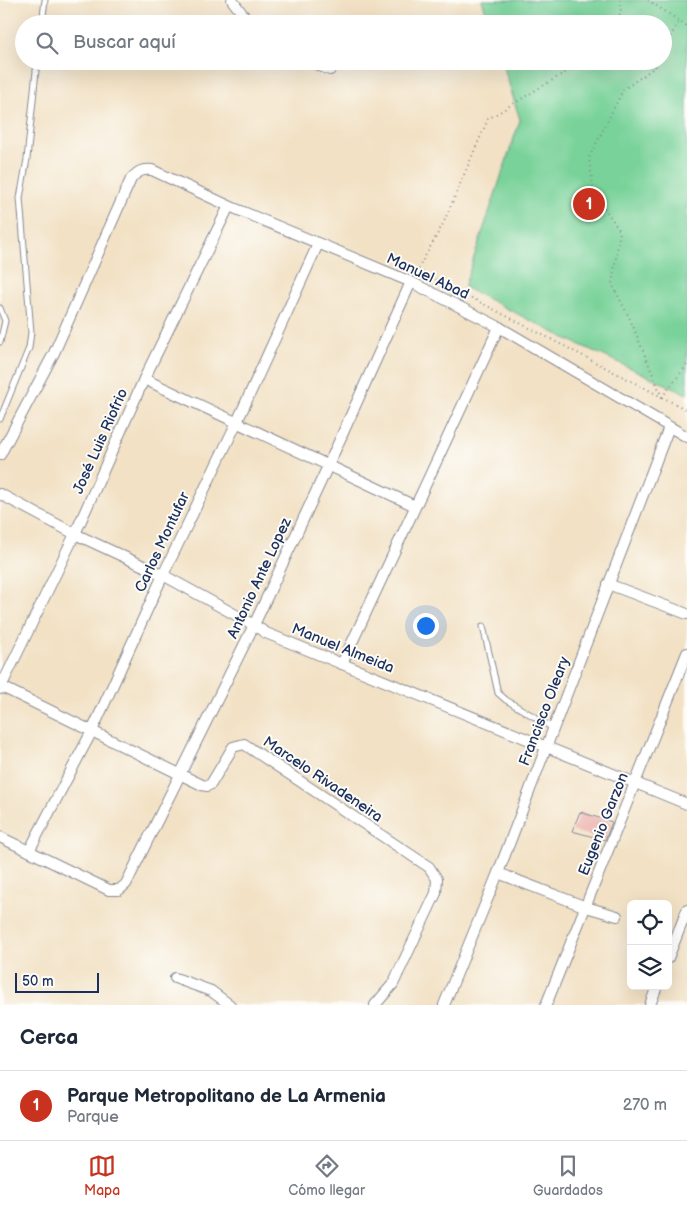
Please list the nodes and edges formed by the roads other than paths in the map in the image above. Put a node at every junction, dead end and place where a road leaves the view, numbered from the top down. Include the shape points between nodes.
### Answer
1 (45, 0) edge
2 (232, 0) edge
3 (43, 15) edge
4 (243, 15) edge
5 (36, 70) edge
6 (229, 206) junction
7 (318, 244) junction
8 (411, 282) junction
9 (0, 308) edge
10 (499, 328) junction
11 (0, 342) edge
12 (144, 379) junction
13 (0, 419) edge
14 (237, 422) junction
15 (669, 427) junction
16 (687, 437) edge
17 (0, 455) edge
18 (328, 466) junction
19 (0, 494) edge
20 (415, 506) junction
21 (75, 534) junction
22 (163, 575) junction
23 (608, 584) junction
24 (687, 614) edge
25 (254, 624) junction
26 (483, 626) dead end
27 (687, 653) edge
28 (342, 664) junction
29 (0, 687) edge
30 (554, 728) junction
31 (92, 731) junction
32 (547, 747) junction
33 (181, 775) junction
34 (636, 783) junction
35 (687, 804) edge
36 (0, 837) edge
37 (29, 851) junction
38 (498, 873) junction
39 (586, 907) junction
40 (687, 910) edge
41 (617, 916) dead end
42 (672, 948) edge
43 (175, 978) dead end
44 (656, 990) edge
45 (230, 1005) edge
46 (375, 1005) edge
47 (444, 1005) edge
48 (546, 1005) edge
49 (650, 1005) edge

1 - 3 lane
2 - 4 street
5 - 13 lane via 20,198 31,332 29,348
6 - 7 street, Manuel Abad
6 - 12 street, José Luis Riofrio
6 - 17 street, Manuel Abad via 152,170 137,171 54,352
7 - 8 street, Manuel Abad
7 - 14 street, Carlos Montufar
8 - 10 street, Manuel Abad
8 - 18 street, Antonio Ante Lopez
9 - 11 lane via 5,321
10 - 15 street, Manuel Abad
10 - 20 street
12 - 14 street
12 - 21 street, José Luis Riofrio
14 - 18 street
14 - 22 street, Carlos Montufar
15 - 16 street, Manuel Abad
15 - 23 street, Francisco Oleary
18 - 20 street
18 - 25 street, Antonio Ante Lopez
19 - 21 street, Manuel Almeida
20 - 28 street
21 - 22 street, Manuel Almeida
21 - 29 street, José Luis Riofrio
22 - 25 street, Manuel Almeida
22 - 31 street, Carlos Montufar
23 - 24 street
23 - 30 street, Francisco Oleary
25 - 28 street, Manuel Almeida via 266,633
25 - 33 street, Antonio Ante Lopez
26 - 30 lane via 498,693
27 - 34 street, Eugenio Garzon
28 - 32 street, Manuel Almeida
29 - 31 street, Marcelo Rivadeneira
30 - 32 street, Francisco Oleary
31 - 33 street, Marcelo Rivadeneira
31 - 37 street, Carlos Montufar
32 - 34 street, Manuel Almeida
32 - 38 street, Francisco Oleary
33 - 37 street, Antonio Ante Lopez via 126,884 119,890 109,890
33 - 46 street, Marcelo Rivadeneira via 202,785 212,784 233,747 244,744 429,867 437,879 436,893 393,984
34 - 35 street, Manuel Almeida
34 - 39 street, Eugenio Garzon
36 - 37 street
38 - 39 street
38 - 47 street, Francisco Oleary
39 - 41 street
39 - 48 street, Eugenio Garzon
40 - 42 street
43 - 45 street via 211,991
44 - 49 street

